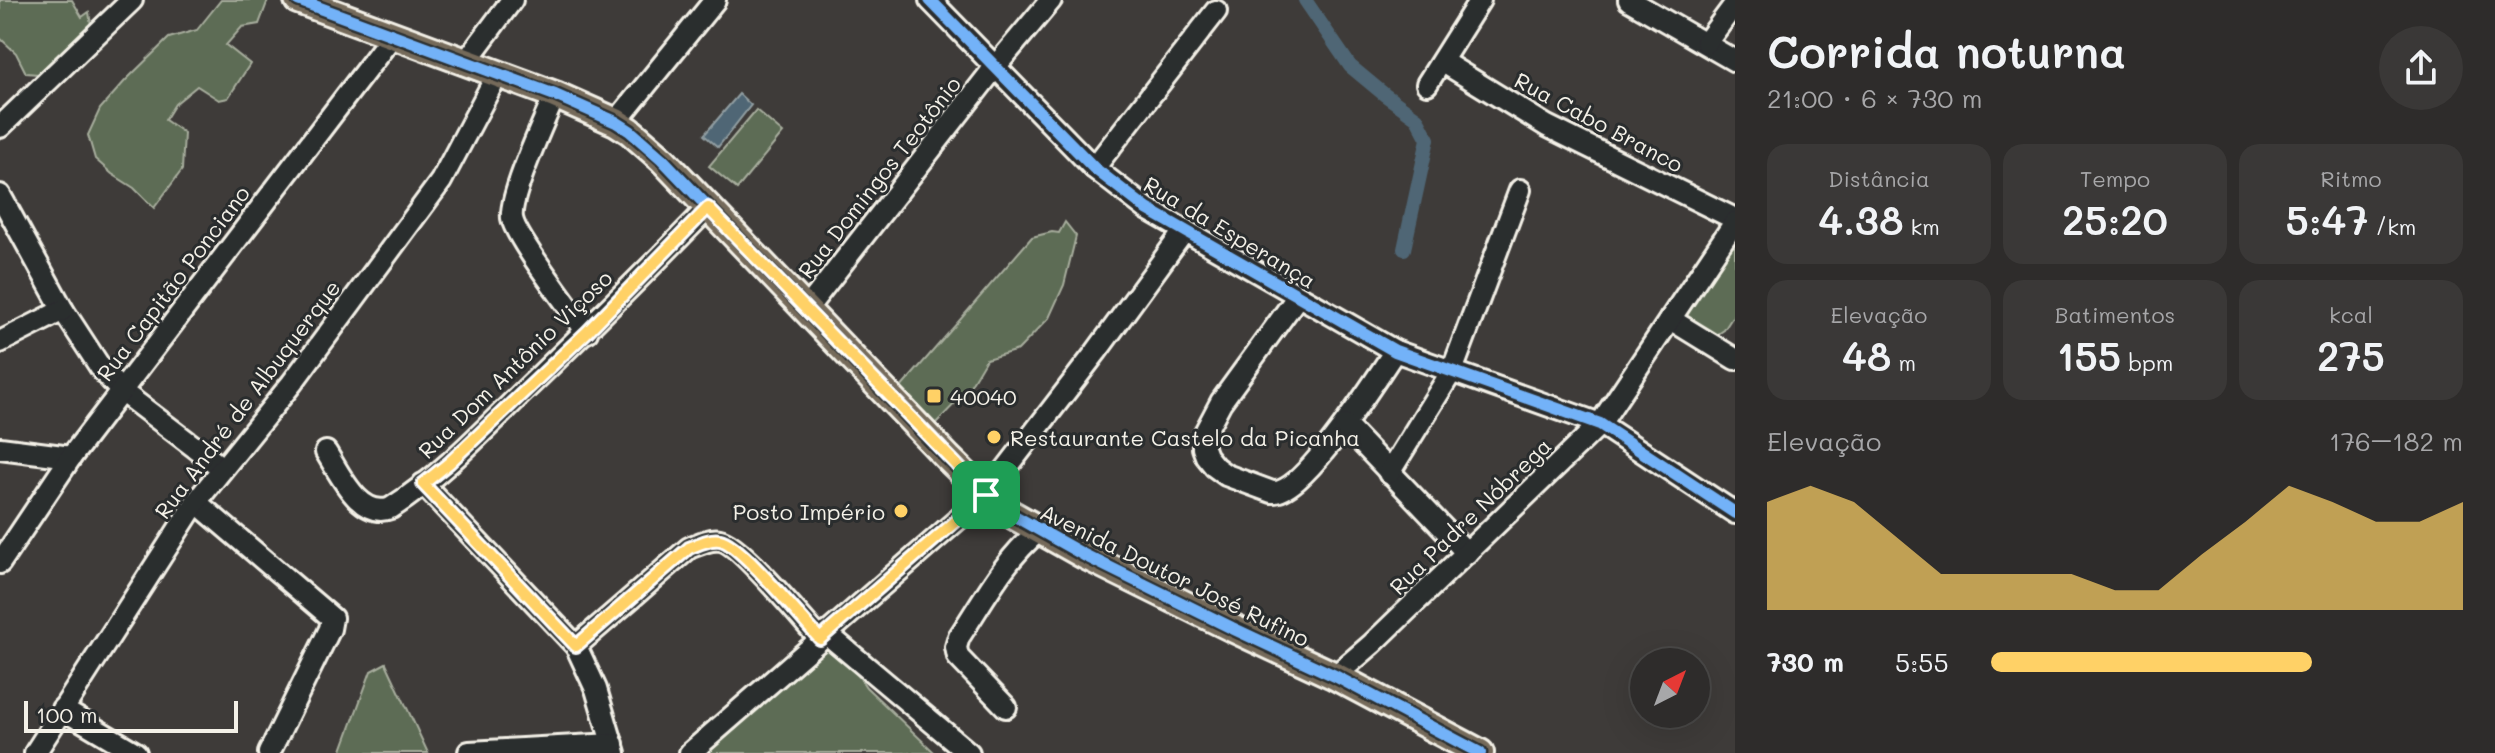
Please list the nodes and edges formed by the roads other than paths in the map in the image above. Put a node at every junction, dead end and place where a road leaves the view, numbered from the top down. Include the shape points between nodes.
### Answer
1 (132, 0) edge
2 (298, 0) edge
3 (512, 0) edge
4 (715, 0) edge
5 (930, 0) edge
6 (1051, 0) edge
7 (1480, 0) edge
8 (1629, 0) edge
9 (1735, 4) edge
10 (1216, 11) dead end
11 (392, 36) junction
12 (1706, 43) junction
13 (1735, 61) edge
14 (1443, 62) junction
15 (465, 63) junction
16 (995, 67) junction
17 (497, 75) junction
18 (1427, 84) dead end
19 (555, 95) junction
20 (616, 122) junction
21 (0, 127) edge
22 (1094, 168) junction
23 (1520, 190) dead end
24 (0, 195) edge
25 (708, 208) junction
26 (1735, 220) edge
27 (1185, 230) junction
28 (1298, 296) junction
29 (63, 310) junction
30 (805, 311) junction
31 (1670, 319) junction
32 (587, 332) junction
33 (0, 342) edge
34 (1395, 351) junction
35 (1732, 352) edge
36 (1452, 371) junction
37 (121, 391) junction
38 (1600, 424) junction
39 (1345, 425) junction
40 (0, 448) edge
41 (326, 452) dead end
42 (71, 457) junction
43 (222, 468) junction
44 (1389, 473) junction
45 (423, 484) junction
46 (986, 495) junction
47 (196, 502) junction
48 (1735, 513) edge
49 (1039, 531) junction
50 (1467, 553) junction
51 (0, 563) edge
52 (823, 636) junction
53 (576, 646) junction
54 (1335, 676) junction
55 (1006, 707) dead end
56 (62, 709) junction
57 (614, 748) edge
58 (469, 752) edge
59 (35, 753) edge
60 (136, 753) edge
61 (269, 753) edge
62 (690, 753) edge
63 (969, 753) edge
64 (1480, 753) edge

1 - 21 street
2 - 11 main road, Avenida Doutor José Rufino
3 - 15 street
4 - 20 street
5 - 16 street, Rua da Esperança
6 - 16 street, Rua Domingos Teotônio
7 - 14 street
8 - 12 street
9 - 12 street
10 - 22 street
11 - 15 main road, Avenida Doutor José Rufino
11 - 37 street, Rua Capitão Ponciano
12 - 13 street
14 - 18 street
14 - 26 street, Rua Cabo Branco via 1547,126
15 - 17 main road, Avenida Doutor José Rufino
16 - 22 street, Rua da Esperança
16 - 30 street, Rua Domingos Teotônio
17 - 19 main road, Avenida Doutor José Rufino
17 - 43 street, Rua André de Albuquerque via 441,181 292,383
19 - 20 main road, Avenida Doutor José Rufino
19 - 32 street via 527,163 512,219
20 - 25 main road, Avenida Doutor José Rufino via 653,151
22 - 27 street, Rua da Esperança via 1147,209
23 - 36 street
24 - 29 street
25 - 30 main road, Avenida Doutor José Rufino
25 - 32 street, Rua Dom Antônio Viçoso
26 - 31 street, Rua Padre Nóbrega
27 - 28 street, Rua da Esperança
27 - 46 street
28 - 34 street, Rua da Esperança
28 - 39 street via 1221,402 1206,427 1203,448 1226,475 1278,493 1296,482
29 - 33 street
29 - 37 street
30 - 46 main road, Avenida Doutor José Rufino
31 - 35 street
31 - 38 street, Rua Padre Nóbrega
32 - 45 street, Rua Dom Antônio Viçoso
34 - 36 street, Rua da Esperança
34 - 39 street
36 - 38 street, Rua da Esperança
36 - 44 street
37 - 42 street, Rua Capitão Ponciano
37 - 43 street
38 - 48 street, Rua da Esperança
38 - 50 street, Rua Padre Nóbrega
39 - 44 street
40 - 42 street
41 - 45 street via 359,500 375,510 391,508
42 - 51 street, Rua Capitão Ponciano
43 - 47 street, Rua André de Albuquerque
44 - 50 street
45 - 53 street, Rua Dom Antônio Viçoso
46 - 49 main road, Avenida Doutor José Rufino
46 - 52 street
47 - 56 street, Rua André de Albuquerque
47 - 61 street via 332,618
49 - 54 main road, Avenida Doutor José Rufino
49 - 55 street via 1001,574 956,647 958,657
50 - 54 street, Rua Padre Nóbrega
52 - 53 street via 741,552 720,540 689,548
52 - 62 street
52 - 63 street
53 - 57 street, Rua Dom Antônio Viçoso
54 - 64 main road, Avenida Doutor José Rufino
56 - 59 street, Rua André de Albuquerque
56 - 60 street
57 - 58 street

